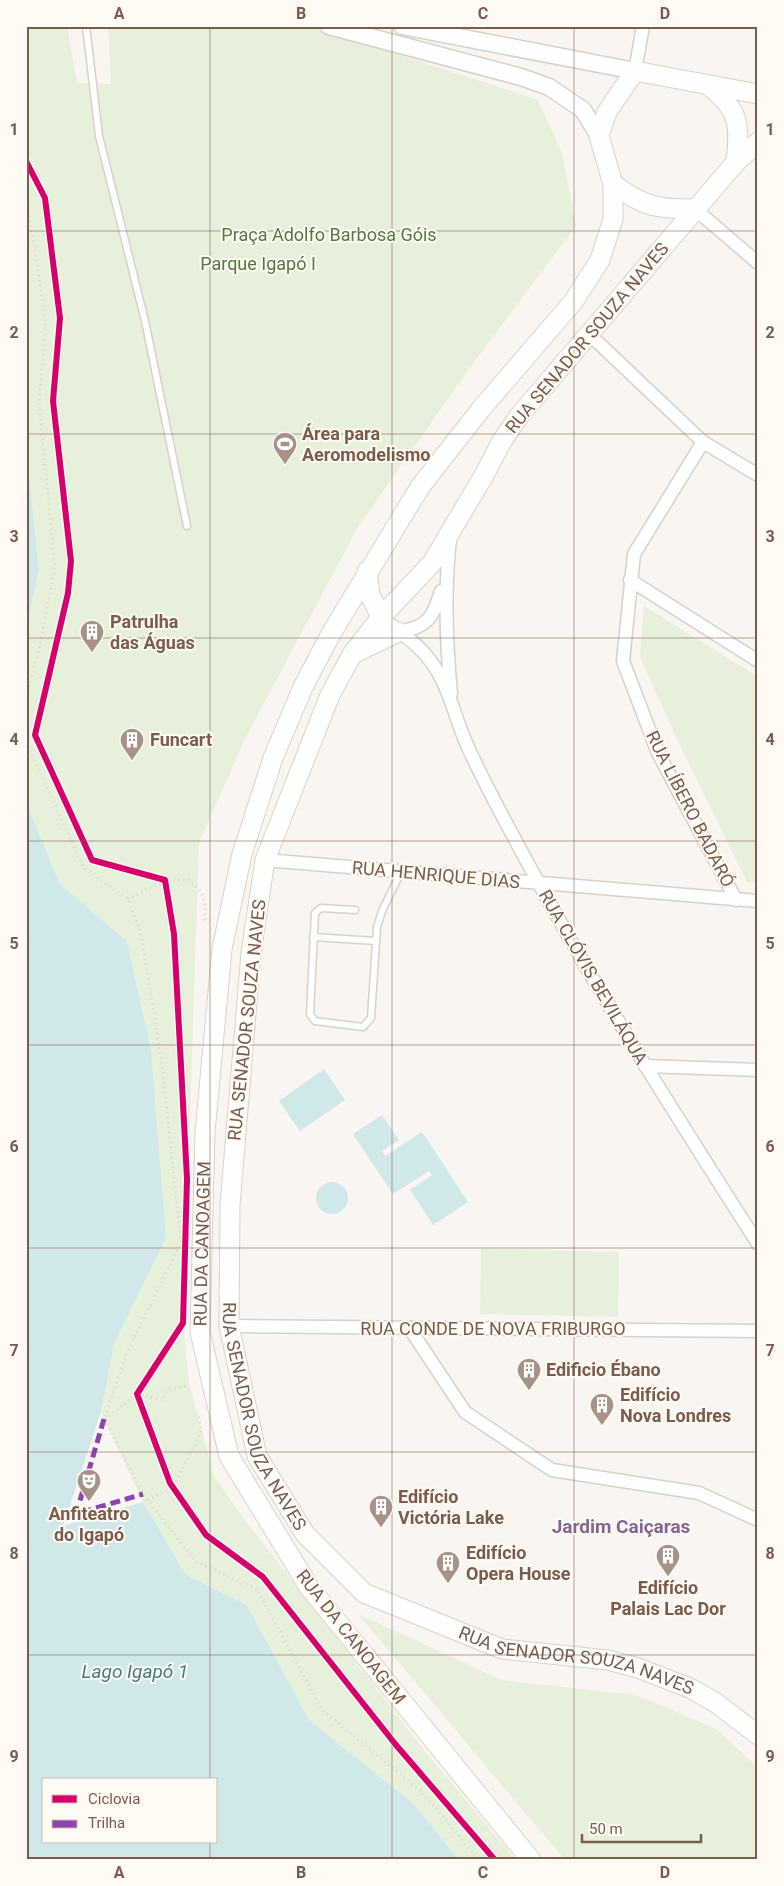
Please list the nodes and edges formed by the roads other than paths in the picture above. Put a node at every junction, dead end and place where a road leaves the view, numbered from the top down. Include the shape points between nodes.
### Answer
1 (86, 26) edge
2 (328, 26) edge
3 (402, 26) edge
4 (643, 26) edge
5 (435, 30) edge
6 (470, 65) junction
7 (636, 71) junction
8 (709, 86) junction
9 (758, 94) edge
10 (599, 136) junction
11 (758, 142) edge
12 (736, 162) junction
13 (613, 184) junction
14 (696, 209) junction
15 (758, 263) edge
16 (588, 333) junction
17 (703, 442) junction
18 (758, 475) edge
19 (187, 526) dead end
20 (451, 532) junction
21 (367, 571) junction
22 (630, 580) junction
23 (445, 581) junction
24 (380, 617) junction
25 (398, 632) junction
26 (353, 653) junction
27 (758, 661) edge
28 (451, 698) junction
29 (265, 860) junction
30 (401, 872) junction
31 (539, 884) junction
32 (736, 900) junction
33 (758, 901) edge
34 (355, 910) dead end
35 (313, 937) junction
36 (376, 941) junction
37 (645, 1066) junction
38 (758, 1070) edge
39 (758, 1244) edge
40 (229, 1326) junction
41 (410, 1329) junction
42 (758, 1330) edge
43 (758, 1520) edge
44 (758, 1735) edge
45 (531, 1860) edge

1 - 19 lane via 99,136 145,321
2 - 6 street
3 - 5 street
4 - 7 street
5 - 6 street via 442,46
5 - 7 street
6 - 10 street via 549,87 583,110
7 - 8 main road
7 - 10 main road via 607,112
8 - 9 main road
8 - 12 main road via 722,96 734,113 739,133
10 - 13 main road
11 - 12 main road, RUA SENADOR SOUZA NAVES
12 - 14 main road, RUA SENADOR SOUZA NAVES
13 - 14 main road via 635,200 663,209
13 - 21 main road, RUA DA CANOAGEM via 613,218 600,260 573,302 420,487
14 - 15 street
14 - 16 main road, RUA SENADOR SOUZA NAVES
16 - 17 street
16 - 20 main road, RUA SENADOR SOUZA NAVES via 519,416
17 - 18 street
17 - 22 street, RUA LÍBERO BADARÓ via 634,554
20 - 23 street, RUA CLÓVIS BEVILÁQUA
20 - 24 main road, RUA SENADOR SOUZA NAVES via 432,563
21 - 24 main road via 370,595
21 - 45 main road, RUA DA CANOAGEM via 303,687 273,758 242,854 222,949 205,1132 200,1332 229,1456 309,1587
22 - 27 street
22 - 32 street, RUA LÍBERO BADARÓ via 623,661 658,753
23 - 25 street via 434,612 425,624
23 - 28 street, RUA CLÓVIS BEVILÁQUA
24 - 25 street, RUA CLÓVIS BEVILÁQUA
24 - 26 main road, RUA SENADOR SOUZA NAVES
25 - 26 main road
25 - 28 street, RUA CLÓVIS BEVILÁQUA via 430,660
26 - 29 main road, RUA SENADOR SOUZA NAVES via 330,695
28 - 31 street, RUA CLÓVIS BEVILÁQUA via 478,769
29 - 30 street, RUA HENRIQUE DIAS
29 - 40 main road, RUA SENADOR SOUZA NAVES via 250,952 230,1205
30 - 31 street, RUA HENRIQUE DIAS
30 - 36 lane via 382,911
31 - 32 street, RUA HENRIQUE DIAS
31 - 37 street, RUA CLÓVIS BEVILÁQUA
32 - 33 street, RUA HENRIQUE DIAS
34 - 35 lane via 317,910
35 - 36 lane
35 - 36 lane via 310,1014 315,1021 362,1027 371,1018
37 - 38 street
37 - 39 street, RUA CLÓVIS BEVILÁQUA
40 - 41 street, RUA CONDE DE NOVA FRIBURGO
40 - 44 main road, RUA SENADOR SOUZA NAVES via 257,1456 305,1534 364,1593 502,1649 608,1660 638,1668 700,1694
41 - 42 street, RUA CONDE DE NOVA FRIBURGO
41 - 43 street via 465,1412 552,1470 699,1493

